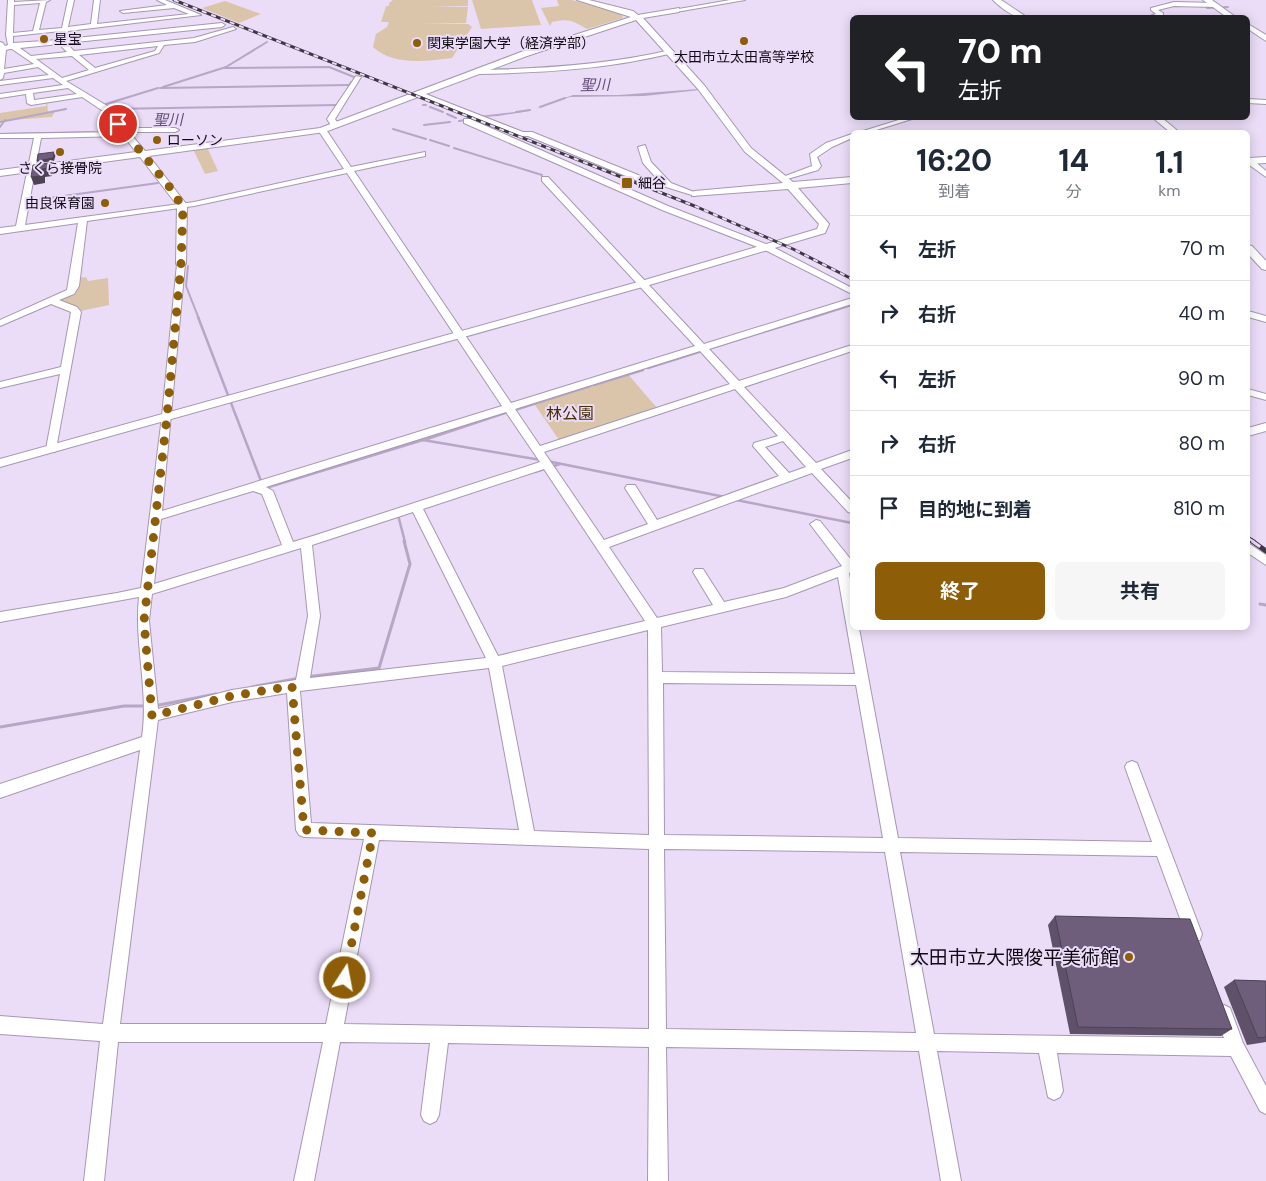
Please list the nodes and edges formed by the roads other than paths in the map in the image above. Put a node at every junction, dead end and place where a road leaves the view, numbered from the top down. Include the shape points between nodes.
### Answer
1 (44, 0) edge
2 (47, 0) edge
3 (71, 0) edge
4 (97, 0) edge
5 (160, 0) edge
6 (581, 0) edge
7 (742, 0) edge
8 (997, 0) edge
9 (1208, 0) edge
10 (1215, 5) junction
11 (10, 6) edge
12 (175, 6) junction
13 (676, 10) joint
14 (198, 15) junction
15 (1020, 15) edge
16 (1158, 15) edge
17 (1230, 15) edge
18 (637, 16) junction
19 (162, 20) junction
20 (10, 21) junction
21 (0, 22) edge
22 (122, 24) junction
23 (222, 25) junction
24 (94, 26) junction
25 (1250, 27) edge
26 (233, 29) junction
27 (65, 30) junction
28 (35, 32) junction
29 (161, 32) junction
30 (242, 33) dead end
31 (5, 36) edge
32 (1266, 39) edge
33 (62, 42) junction
34 (161, 44) junction
35 (14, 47) junction
36 (1, 50) edge
37 (109, 50) junction
38 (671, 52) junction
39 (73, 54) junction
40 (31, 58) junction
41 (122, 62) junction
42 (40, 65) junction
43 (94, 71) junction
44 (475, 72) junction
45 (1, 74) edge
46 (54, 76) junction
47 (358, 77) dead end
48 (61, 80) junction
49 (0, 83) edge
50 (69, 86) junction
51 (29, 92) junction
52 (418, 93) junction
53 (84, 95) junction
54 (0, 96) edge
55 (408, 97) junction
56 (1250, 101) edge
57 (1266, 102) edge
58 (425, 104) dead end
59 (904, 120) edge
60 (1160, 120) edge
61 (467, 121) dead end
62 (335, 125) junction
63 (175, 130) dead end
64 (322, 130) junction
65 (871, 130) edge
66 (1172, 130) edge
67 (124, 132) junction
68 (0, 136) edge
69 (38, 136) junction
70 (850, 137) edge
71 (642, 147) dead end
72 (143, 154) junction
73 (422, 154) dead end
74 (1266, 160) edge
75 (1250, 161) edge
76 (1250, 163) edge
77 (31, 169) junction
78 (350, 170) junction
79 (0, 173) edge
80 (1266, 175) edge
81 (545, 179) dead end
82 (850, 180) edge
83 (787, 182) junction
84 (668, 185) junction
85 (694, 194) joint
86 (182, 205) junction
87 (83, 220) junction
88 (20, 228) junction
89 (0, 231) edge
90 (768, 248) junction
91 (1250, 250) edge
92 (181, 264) joint
93 (1266, 267) edge
94 (642, 284) junction
95 (850, 290) edge
96 (52, 301) junction
97 (850, 303) edge
98 (1250, 315) edge
99 (1266, 319) edge
100 (0, 324) edge
101 (460, 334) junction
102 (702, 348) junction
103 (850, 349) edge
104 (66, 369) junction
105 (0, 385) edge
106 (737, 386) junction
107 (1250, 393) edge
108 (1266, 397) edge
109 (509, 408) junction
110 (167, 416) junction
111 (1266, 427) edge
112 (1250, 431) edge
113 (785, 436) junction
114 (51, 449) junction
115 (538, 450) junction
116 (850, 455) edge
117 (0, 463) edge
118 (547, 464) junction
119 (815, 468) junction
120 (786, 478) junction
121 (254, 487) junction
122 (631, 488) dead end
123 (416, 507) junction
124 (850, 507) edge
125 (155, 517) junction
126 (816, 524) dead end
127 (655, 526) junction
128 (306, 542) junction
129 (602, 545) junction
130 (289, 548) junction
131 (1250, 549) edge
132 (1266, 561) edge
133 (849, 569) edge
134 (699, 572) dead end
135 (850, 587) edge
136 (146, 591) junction
137 (722, 608) junction
138 (0, 617) edge
139 (654, 624) junction
140 (853, 630) edge
141 (495, 662) junction
142 (656, 677) junction
143 (862, 680) junction
144 (298, 685) junction
145 (152, 716) junction
146 (149, 741) junction
147 (1132, 767) dead end
148 (0, 792) edge
149 (373, 833) junction
150 (528, 838) junction
151 (657, 842) junction
152 (892, 845) junction
153 (1162, 849) junction
154 (1198, 945) edge
155 (1217, 995) edge
156 (0, 1025) edge
157 (110, 1033) junction
158 (334, 1033) junction
159 (440, 1035) junction
160 (658, 1039) junction
161 (928, 1043) junction
162 (1046, 1044) junction
163 (1236, 1047) junction
164 (1054, 1091) dead end
165 (1266, 1104) edge
166 (430, 1115) dead end
167 (94, 1181) edge
168 (304, 1181) edge
169 (658, 1181) edge
170 (951, 1181) edge

1 - 2 street
1 - 11 street
1 - 28 street
3 - 27 street
4 - 24 street
5 - 12 street
6 - 18 street
7 - 13 street
8 - 15 street
9 - 10 street
10 - 16 street via 1174,4 1153,9 1161,14
10 - 17 street
11 - 20 street
12 - 14 street
12 - 22 street via 124,8
13 - 18 street
14 - 19 street
14 - 23 street
18 - 38 street
18 - 44 street
19 - 22 street
19 - 29 street
20 - 21 street
20 - 31 street
22 - 24 street
23 - 26 street
23 - 29 street
24 - 27 street
25 - 32 street
26 - 30 street
26 - 34 street via 198,40
27 - 28 street
27 - 33 street
28 - 31 street
29 - 33 street
29 - 34 street
31 - 35 street
31 - 36 street
33 - 35 street
33 - 39 street
34 - 37 street
34 - 41 street via 159,51
35 - 36 street
35 - 40 street
36 - 45 street
37 - 39 street
37 - 41 street
38 - 44 street via 534,70
38 - 83 street via 748,150
39 - 40 street
39 - 43 street
40 - 42 street
41 - 43 street
42 - 45 street
42 - 46 street
43 - 48 street
44 - 52 street
46 - 48 street
46 - 49 street
47 - 62 street via 332,119
48 - 50 street
50 - 51 street
50 - 53 street
51 - 53 street via 31,103
51 - 54 street
52 - 55 street
52 - 84 street via 646,181
53 - 67 street via 106,109
55 - 58 street
55 - 62 street
56 - 57 street
59 - 65 street
60 - 66 street
61 - 90 street via 665,208
62 - 64 street
63 - 67 street
64 - 72 street
64 - 78 street
67 - 69 street
67 - 72 street
68 - 69 street
69 - 77 street
70 - 83 street via 813,156 815,168
71 - 84 street via 654,172
72 - 77 street
72 - 86 street
73 - 78 street
74 - 75 street
76 - 80 street
77 - 79 street
77 - 88 street
78 - 86 street
78 - 101 street
81 - 94 street
82 - 83 street
83 - 85 street
83 - 90 street via 824,224 821,231
84 - 85 street
86 - 87 street
86 - 92 street
87 - 88 street
87 - 96 street via 74,286 71,292
88 - 89 street
90 - 94 street
90 - 95 street
91 - 93 street
92 - 110 street
94 - 101 street
94 - 102 street
96 - 100 street
96 - 104 street via 76,312
97 - 102 street
98 - 99 street
101 - 109 street
101 - 110 street
102 - 106 street
102 - 109 street
103 - 106 street
104 - 105 street
104 - 114 street
106 - 113 street
106 - 115 street
107 - 108 street
109 - 115 street
109 - 121 street
110 - 114 street
110 - 125 street
111 - 112 street
113 - 119 street
113 - 120 street via 758,446
114 - 117 street
115 - 118 street
116 - 119 street
118 - 123 street
118 - 129 street
119 - 120 street
119 - 124 street
120 - 127 street
121 - 125 street
121 - 130 street via 267,491
122 - 127 street
123 - 128 street
123 - 141 street
125 - 136 street
126 - 133 street
127 - 129 street
128 - 130 street
128 - 144 street via 314,616
129 - 139 street
130 - 136 street
131 - 132 street
133 - 135 street
133 - 137 street via 786,592
134 - 137 street
136 - 138 street
136 - 145 street via 144,621
137 - 139 street
139 - 141 street
139 - 142 street
140 - 143 street
141 - 144 street
141 - 150 street
142 - 143 street
142 - 151 street
143 - 152 street
144 - 145 street via 232,696
144 - 149 street via 304,830
145 - 146 street
146 - 148 street
146 - 157 street
147 - 153 street
149 - 150 street
149 - 158 street
150 - 151 street
151 - 152 street
151 - 160 street
152 - 153 street
152 - 161 street
153 - 154 street
155 - 163 street
156 - 157 street
157 - 158 street
157 - 167 street
158 - 159 street
158 - 168 street
159 - 160 street
159 - 166 street
160 - 161 street
160 - 169 street
161 - 162 street
161 - 170 street
162 - 163 street
162 - 164 street
163 - 165 street

